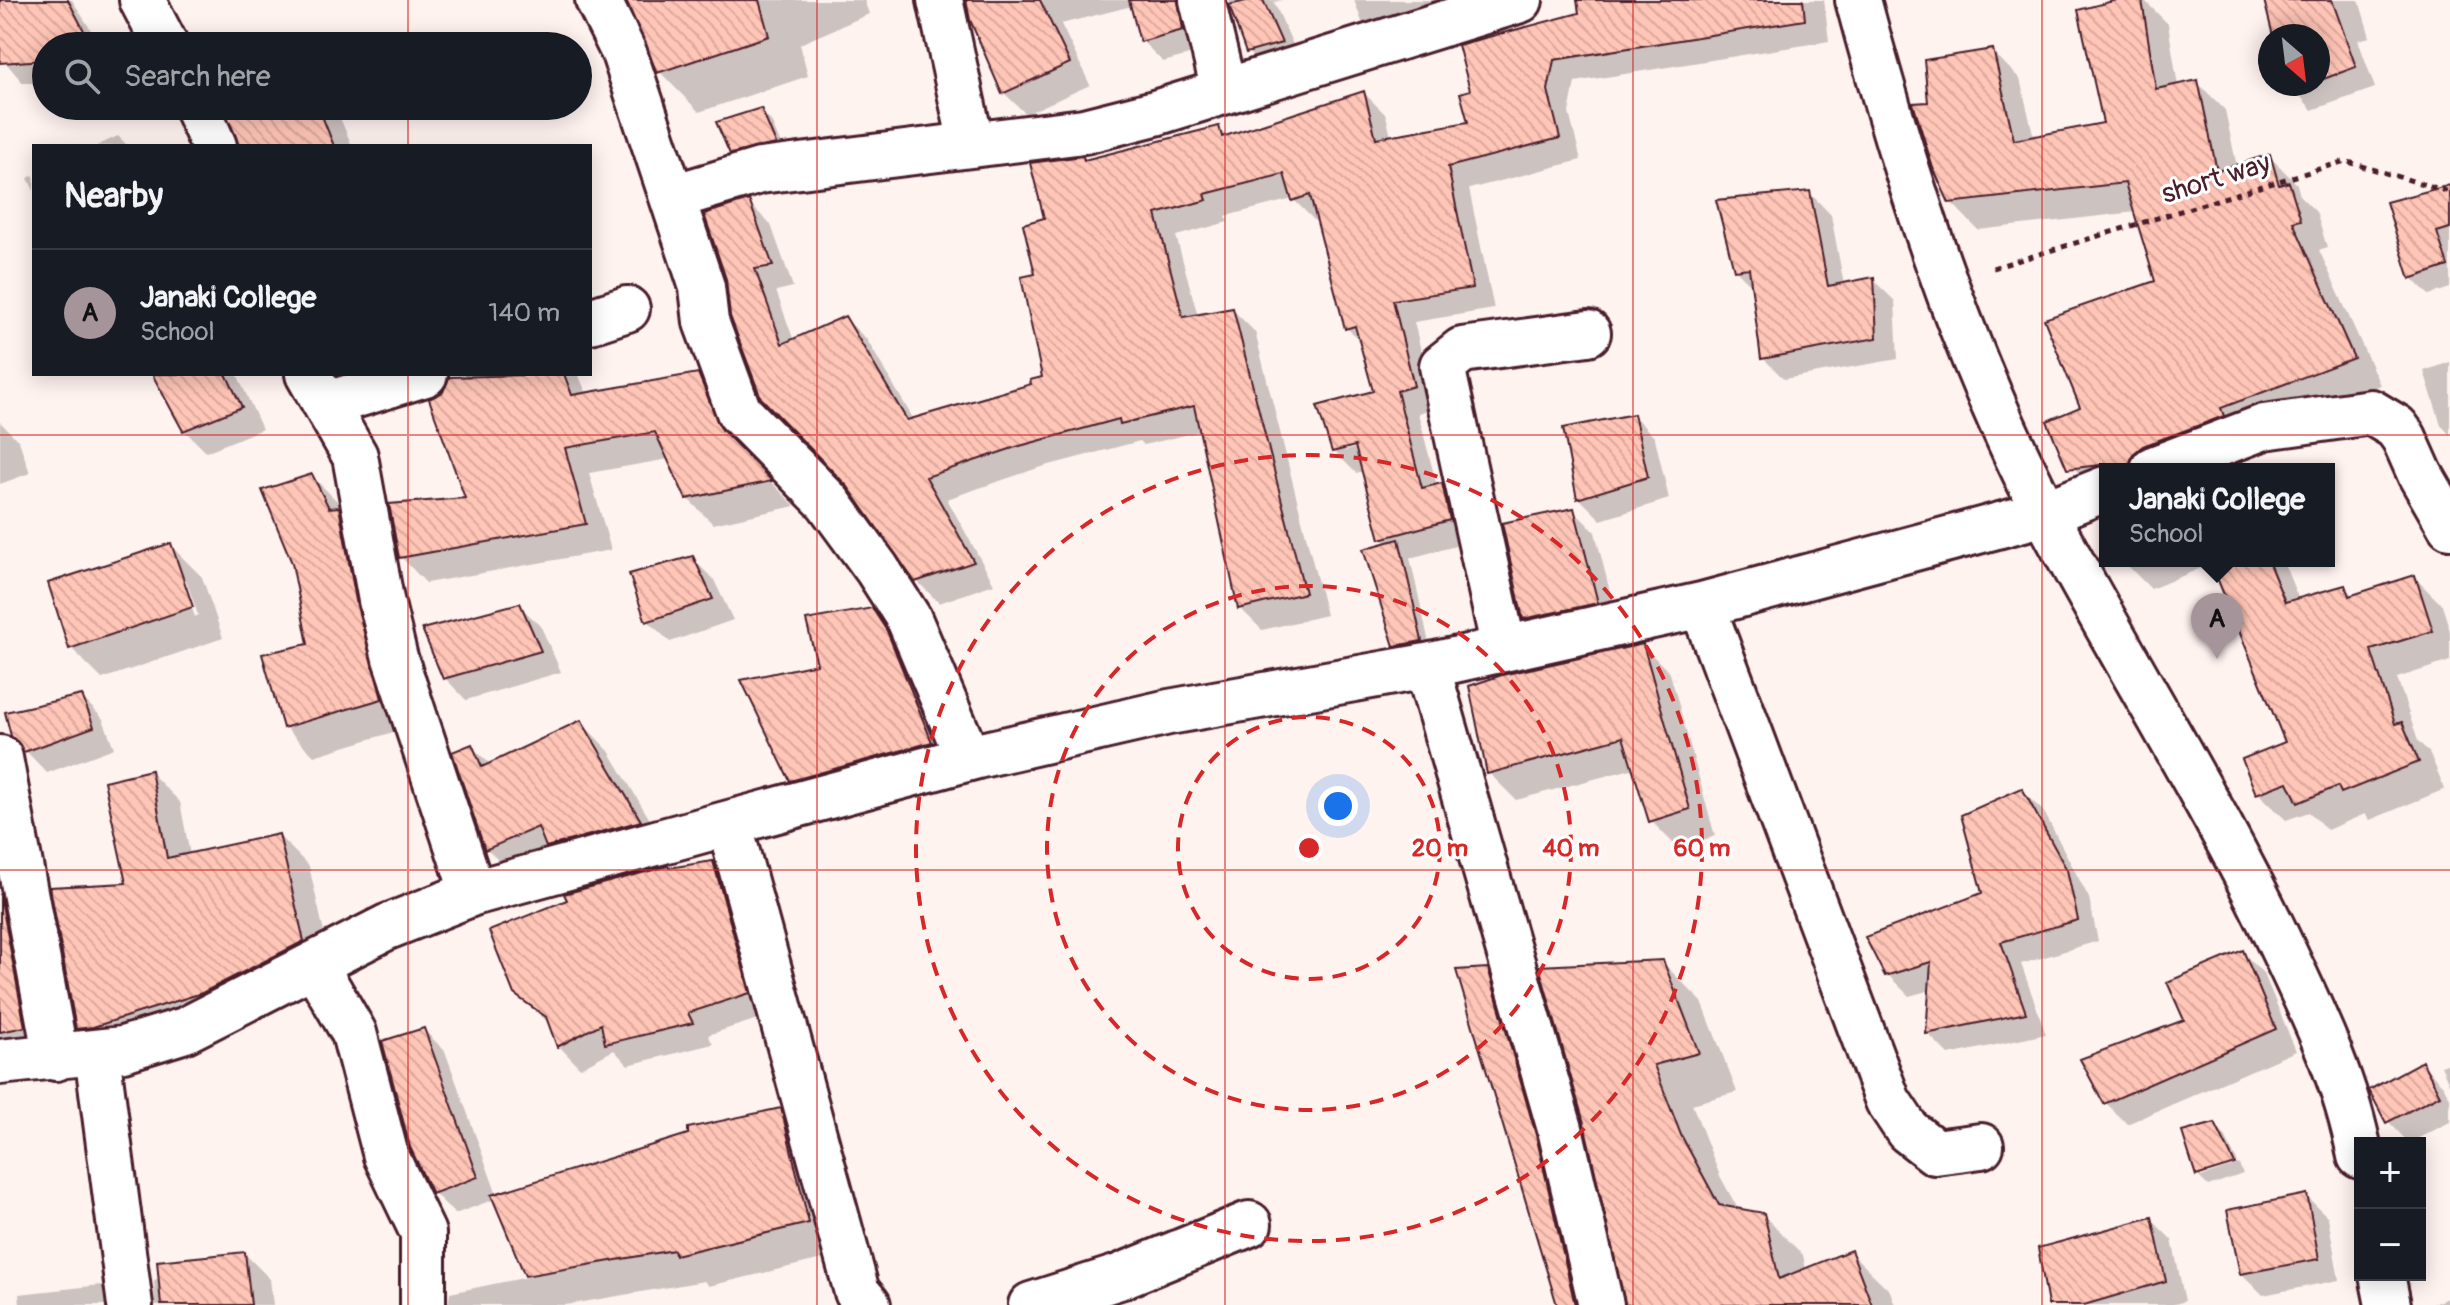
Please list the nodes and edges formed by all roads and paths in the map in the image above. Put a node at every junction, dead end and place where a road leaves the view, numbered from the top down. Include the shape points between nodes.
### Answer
1 (142, 0) edge
2 (598, 0) edge
3 (940, 0) edge
4 (1202, 0) edge
5 (1520, 0) edge
6 (1858, 0) edge
7 (159, 32) edge
8 (1224, 91) junction
9 (202, 120) edge
10 (971, 143) junction
11 (213, 144) edge
12 (2450, 192) edge
13 (673, 197) junction
14 (1993, 268) dead end
15 (1588, 333) dead end
16 (411, 376) edge
17 (317, 389) edge
18 (2169, 463) edge
19 (2099, 491) edge
20 (2045, 513) junction
21 (2450, 526) edge
22 (1702, 605) junction
23 (1504, 649) junction
24 (1427, 666) junction
25 (0, 758) edge
26 (968, 758) junction
27 (729, 823) junction
28 (473, 893) junction
29 (314, 964) junction
30 (77, 1056) junction
31 (0, 1062) edge
32 (2357, 1137) edge
33 (1981, 1146) dead end
34 (1249, 1224) dead end
35 (130, 1305) edge
36 (423, 1305) edge
37 (868, 1305) edge
38 (1031, 1305) edge
39 (1601, 1305) edge

1 - 7 street
2 - 13 street via 624,53
3 - 10 street
4 - 8 street
5 - 8 street
6 - 20 street via 1956,315
8 - 10 street via 1084,131
9 - 11 street
10 - 13 street via 760,171
12 - 14 path, short way via 2345,161
13 - 26 street via 702,287 706,322 739,412 828,502 877,569 909,619
15 - 23 street via 1462,350 1442,366
16 - 17 street
17 - 28 street via 355,456 395,658
18 - 21 street via 2264,427 2371,412 2404,438
19 - 20 street
20 - 22 street
20 - 32 street via 2250,879 2330,1051
22 - 23 street
22 - 33 street via 1888,1101 1908,1131 1935,1152
23 - 24 street
24 - 26 street via 1169,712
24 - 39 street via 1560,1129
25 - 30 street
26 - 27 street
27 - 28 street
27 - 37 street via 857,1292
28 - 29 street via 387,927
29 - 30 street via 185,1030
29 - 36 street via 354,1033 386,1156 423,1233
30 - 31 street
30 - 35 street
34 - 38 street via 1119,1277

